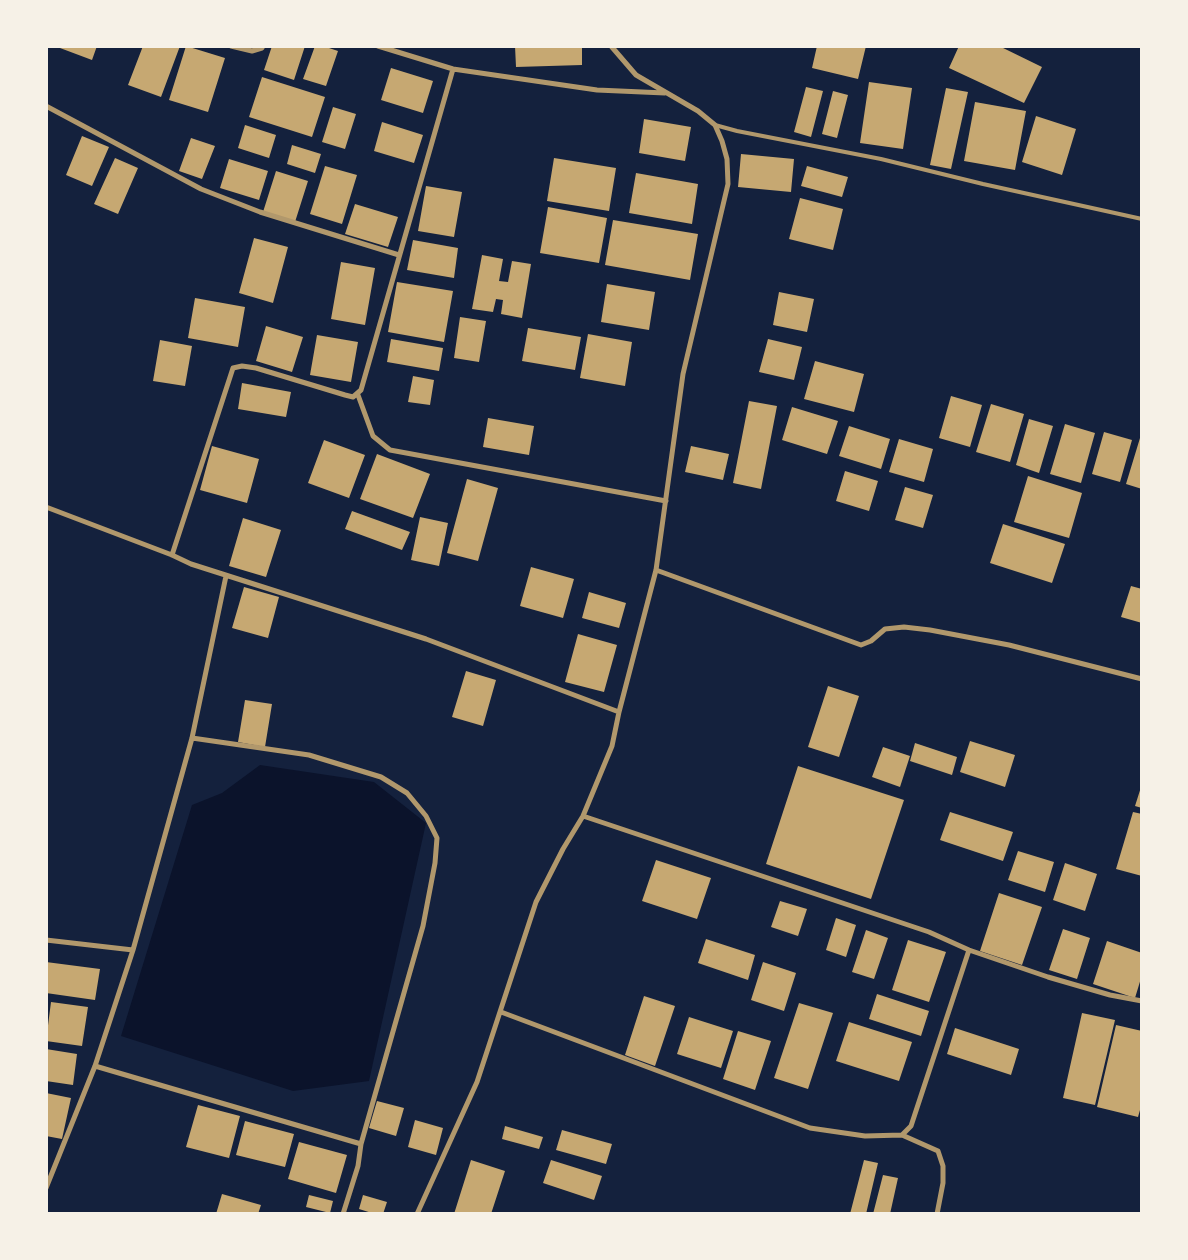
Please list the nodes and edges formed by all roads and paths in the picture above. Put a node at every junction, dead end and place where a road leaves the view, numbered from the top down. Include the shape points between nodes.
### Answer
1 (231, 46) edge
2 (263, 46) edge
3 (378, 46) edge
4 (612, 46) edge
5 (453, 69) junction
6 (667, 93) junction
7 (46, 106) edge
8 (715, 124) junction
9 (1142, 219) edge
10 (399, 255) junction
11 (358, 395) junction
12 (666, 501) junction
13 (46, 507) edge
14 (172, 555) junction
15 (656, 570) junction
16 (226, 576) junction
17 (1142, 679) edge
18 (619, 712) junction
19 (192, 738) junction
20 (582, 816) junction
21 (46, 940) edge
22 (133, 950) junction
23 (969, 950) junction
24 (1142, 1001) edge
25 (501, 1012) junction
26 (95, 1066) junction
27 (902, 1135) junction
28 (362, 1144) junction
29 (46, 1188) edge
30 (343, 1214) edge
31 (417, 1214) edge
32 (937, 1214) edge

1 - 2 street via 252,51
3 - 5 street
4 - 6 street via 636,75
5 - 6 street via 597,90
5 - 10 street
6 - 8 street
7 - 10 street via 201,189 260,212
8 - 9 lane
8 - 12 street via 727,159 728,184 683,374
10 - 11 street
11 - 12 street via 373,436 390,450
11 - 14 street via 344,395 256,368 233,368
12 - 15 street
13 - 14 street
14 - 16 street
15 - 17 street via 861,645 885,629 930,630 1010,645
15 - 18 street
16 - 18 street via 426,639
16 - 19 street
18 - 20 street via 612,746
19 - 22 street
19 - 28 street via 309,755 381,777 407,793 426,816 438,838 423,926
20 - 23 street via 929,932
20 - 25 street via 536,902
21 - 22 street
22 - 26 street
23 - 24 street via 1048,977
23 - 27 street via 914,1120
25 - 27 street via 810,1128 865,1136
25 - 31 street via 477,1082
26 - 28 street
26 - 29 street
27 - 32 street via 938,1151 944,1183
28 - 30 street

